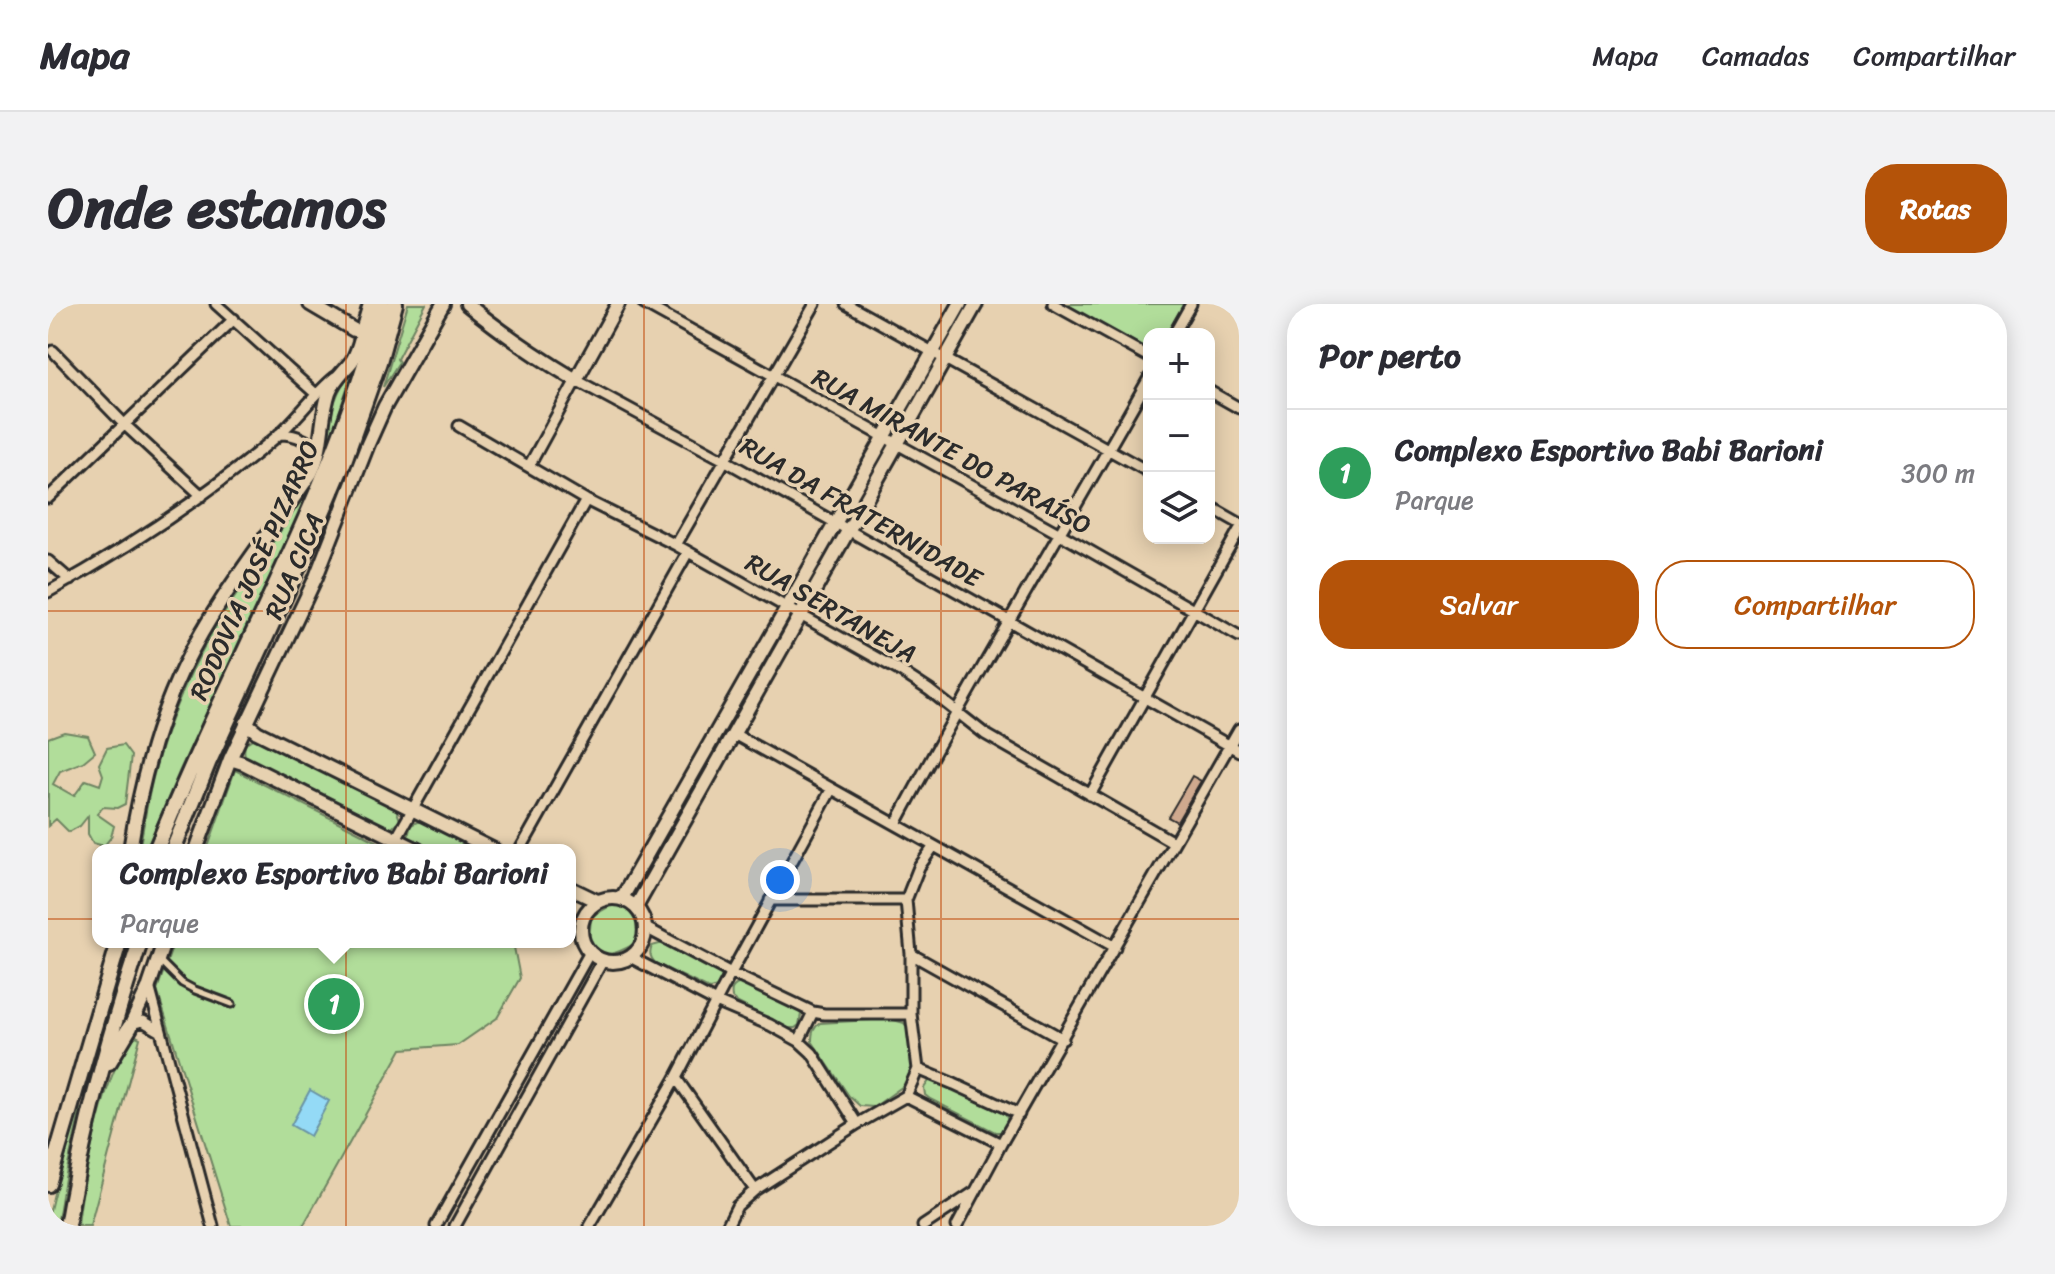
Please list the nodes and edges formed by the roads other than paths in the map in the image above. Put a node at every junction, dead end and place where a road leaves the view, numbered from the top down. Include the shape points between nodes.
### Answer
1 (216, 304) edge
2 (310, 304) edge
3 (371, 304) edge
4 (382, 304) edge
5 (395, 304) edge
6 (443, 304) edge
7 (467, 304) edge
8 (618, 304) edge
9 (644, 304) edge
10 (815, 304) edge
11 (846, 304) edge
12 (960, 304) edge
13 (976, 304) edge
14 (1053, 304) edge
15 (1191, 304) edge
16 (234, 319) junction
17 (1177, 328) edge
18 (363, 331) junction
19 (53, 351) dead end
20 (933, 352) junction
21 (1143, 354) edge
22 (946, 359) junction
23 (774, 377) junction
24 (576, 380) junction
25 (1143, 389) edge
26 (1215, 394) edge
27 (322, 398) junction
28 (1239, 408) edge
29 (124, 424) junction
30 (459, 426) dead end
31 (279, 434) junction
32 (884, 438) junction
33 (897, 445) junction
34 (1108, 450) junction
35 (324, 461) junction
36 (726, 461) junction
37 (529, 466) junction
38 (1143, 469) edge
39 (202, 496) junction
40 (48, 498) edge
41 (586, 500) junction
42 (1215, 509) edge
43 (836, 522) junction
44 (1239, 523) edge
45 (849, 530) junction
46 (1239, 530) edge
47 (1060, 534) junction
48 (676, 545) junction
49 (688, 552) junction
50 (48, 561) edge
51 (70, 580) junction
52 (48, 592) edge
53 (787, 609) junction
54 (1193, 611) junction
55 (801, 617) junction
56 (1009, 622) junction
57 (1239, 636) edge
58 (1145, 697) junction
59 (956, 711) junction
60 (246, 723) junction
61 (1239, 729) edge
62 (734, 734) junction
63 (1234, 748) edge
64 (230, 759) junction
65 (831, 790) junction
66 (1090, 795) junction
67 (413, 810) junction
68 (896, 824) junction
69 (396, 839) junction
70 (1173, 842) junction
71 (131, 844) edge
72 (159, 844) edge
73 (175, 844) edge
74 (198, 844) edge
75 (406, 844) edge
76 (482, 844) edge
77 (523, 844) edge
78 (934, 846) junction
79 (576, 891) edge
80 (622, 898) junction
81 (770, 900) junction
82 (906, 900) junction
83 (597, 901) junction
84 (636, 907) junction
85 (646, 928) junction
86 (576, 930) edge
87 (1115, 947) junction
88 (117, 948) edge
89 (138, 948) edge
90 (162, 948) edge
91 (590, 952) junction
92 (911, 954) junction
93 (630, 957) junction
94 (158, 959) junction
95 (603, 960) junction
96 (731, 973) junction
97 (149, 986) junction
98 (716, 1002) junction
99 (232, 1004) dead end
100 (813, 1012) junction
101 (911, 1014) junction
102 (130, 1027) junction
103 (160, 1031) junction
104 (1063, 1039) junction
105 (799, 1041) junction
106 (918, 1069) junction
107 (100, 1076) junction
108 (676, 1078) junction
109 (906, 1096) junction
110 (1019, 1114) junction
111 (857, 1124) junction
112 (1001, 1144) junction
113 (48, 1184) edge
114 (755, 1190) junction
115 (976, 1191) junction
116 (67, 1226) edge
117 (213, 1226) edge
118 (436, 1226) edge
119 (455, 1226) edge
120 (590, 1226) edge
121 (727, 1226) edge
122 (923, 1226) edge
123 (957, 1226) edge

1 - 16 street
2 - 18 street
3 - 18 main road
4 - 35 main road, RODOVIA JOSÉ PIZARRO via 355,395
5 - 73 main road, RODOVIA JOSÉ PIZARRO via 319,521
6 - 60 street, RUA CICA via 376,425 316,577
7 - 24 street, RUA DA FRATERNIDADE via 498,331
8 - 24 street
9 - 23 street, RUA MIRANTE DO PARAÍSO
10 - 23 street
11 - 20 street
12 - 20 street
13 - 22 street
14 - 21 street
15 - 17 street
16 - 27 street
16 - 29 street
18 - 27 street via 354,358
19 - 29 street
20 - 22 street
20 - 32 street
22 - 33 street
22 - 34 street
23 - 32 street, RUA MIRANTE DO PARAÍSO
23 - 36 street
24 - 36 street, RUA DA FRATERNIDADE
24 - 37 street
25 - 34 street
26 - 28 street
27 - 31 street
27 - 35 street
29 - 39 street
29 - 40 street
30 - 37 street, RUA SERTANEJA
31 - 35 street via 305,440
31 - 39 street
32 - 33 street, RUA MIRANTE DO PARAÍSO
32 - 43 street
33 - 45 street
33 - 47 street, RUA MIRANTE DO PARAÍSO
34 - 38 street
34 - 47 street
35 - 71 street via 206,626 184,666 155,734
35 - 72 main road, RODOVIA JOSÉ PIZARRO via 297,541
36 - 43 street, RUA DA FRATERNIDADE
36 - 48 street
37 - 41 street, RUA SERTANEJA
39 - 51 street
41 - 48 street, RUA SERTANEJA
41 - 67 street
42 - 44 street
43 - 45 street, RUA DA FRATERNIDADE
43 - 53 street
45 - 55 street
45 - 56 street, RUA DA FRATERNIDADE
46 - 54 street
47 - 54 street, RUA MIRANTE DO PARAÍSO
47 - 56 street
48 - 49 street, RUA SERTANEJA
49 - 53 street, RUA SERTANEJA
49 - 77 street
50 - 51 street
51 - 52 street
53 - 55 street, RUA SERTANEJA
53 - 80 street
54 - 57 street, RUA MIRANTE DO PARAÍSO
54 - 58 street
55 - 59 street, RUA SERTANEJA via 900,671
55 - 62 street
56 - 58 street, RUA DA FRATERNIDADE
56 - 59 street
58 - 63 street, RUA DA FRATERNIDADE
58 - 66 street
59 - 66 street, RUA SERTANEJA via 985,734
59 - 68 street
60 - 64 street, RUA CICA
60 - 67 street
61 - 63 street
62 - 65 street
62 - 84 street
63 - 70 street
64 - 69 street
64 - 74 street, RUA CICA
65 - 68 street
65 - 81 street
66 - 70 street, RUA SERTANEJA
67 - 69 street
67 - 76 street
68 - 78 street
69 - 75 street
70 - 87 street
78 - 82 street
78 - 87 street
79 - 83 street
80 - 83 street
80 - 84 street
81 - 82 street
81 - 96 street
82 - 92 street
83 - 86 street
84 - 85 street
85 - 93 street via 642,945
85 - 96 street
86 - 91 street
87 - 104 street
88 - 113 main road
89 - 107 main road
90 - 94 street
91 - 95 street
91 - 118 street
92 - 101 street
92 - 104 street
93 - 95 street
93 - 98 street
94 - 97 street
94 - 99 lane via 182,983
95 - 119 street
96 - 98 street
96 - 100 street
97 - 102 street
97 - 103 street
98 - 105 street
98 - 108 street
100 - 101 street
100 - 105 street
101 - 106 street
102 - 103 street via 143,1021
102 - 107 main road
103 - 117 street
104 - 110 street
105 - 111 street
106 - 109 street
106 - 110 street
107 - 116 main road
108 - 114 street
108 - 120 street
109 - 111 street
109 - 112 street
110 - 112 street
111 - 114 street
112 - 115 street
114 - 121 street via 737,1206
115 - 122 street
115 - 123 street

